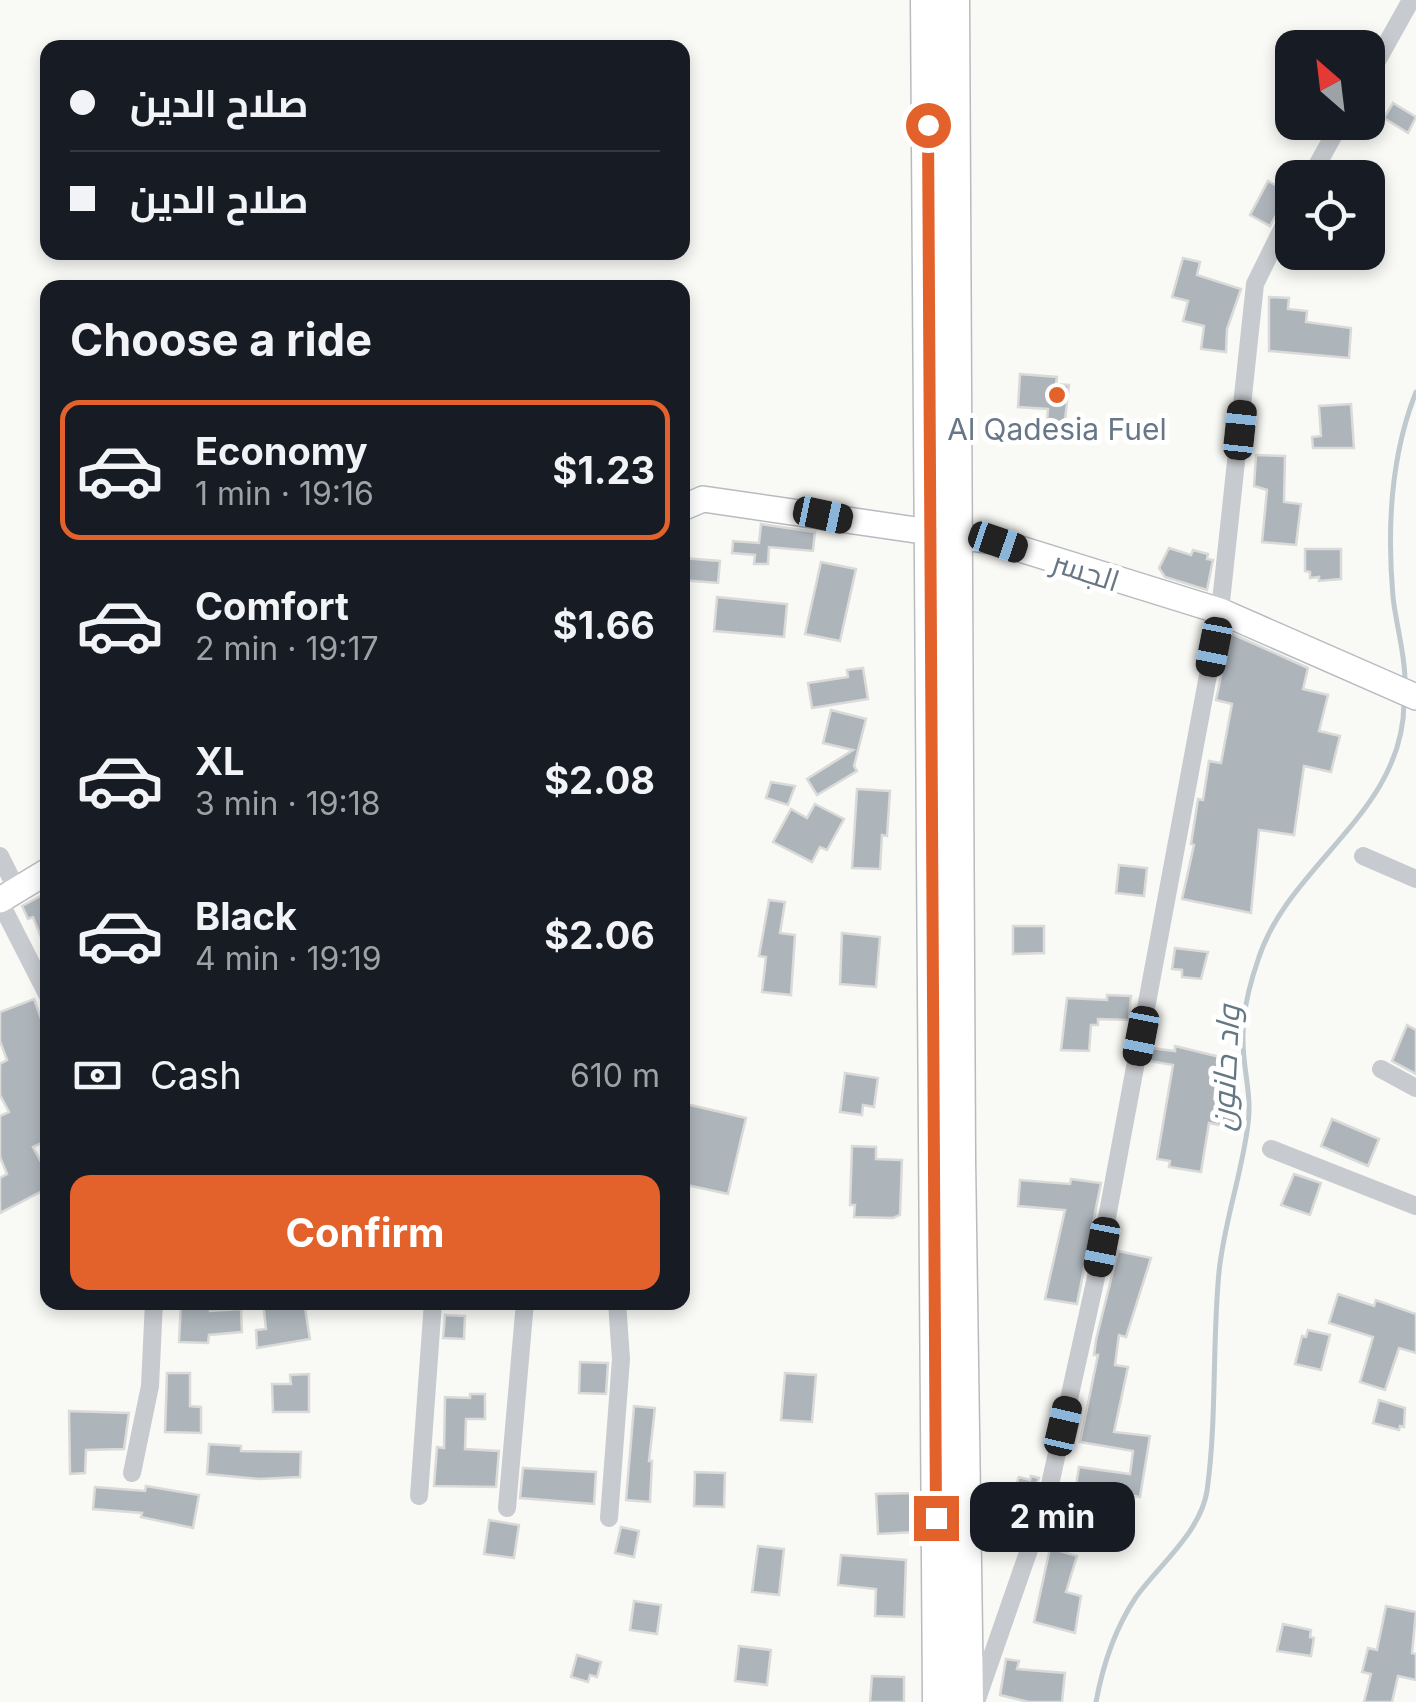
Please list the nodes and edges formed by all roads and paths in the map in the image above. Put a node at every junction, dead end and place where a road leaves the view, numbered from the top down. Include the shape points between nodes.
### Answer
1 (927, 0) edge
2 (953, 0) edge
3 (1412, 0) edge
4 (1385, 47) edge
5 (1275, 243) edge
6 (690, 505) edge
7 (944, 535) junction
8 (1220, 612) junction
9 (1416, 698) edge
10 (0, 856) edge
11 (1362, 856) dead end
12 (40, 876) edge
13 (1416, 879) edge
14 (6, 898) edge
15 (40, 977) edge
16 (1382, 1070) dead end
17 (1416, 1088) edge
18 (1271, 1149) dead end
19 (1416, 1206) edge
20 (154, 1310) edge
21 (432, 1310) edge
22 (525, 1310) edge
23 (618, 1310) edge
24 (132, 1473) dead end
25 (419, 1496) dead end
26 (507, 1508) dead end
27 (609, 1518) dead end
28 (938, 1702) edge
29 (967, 1702) edge
30 (976, 1702) edge

1 - 7 highway
2 - 7 highway
3 - 4 street
5 - 8 street via 1255,284
6 - 7 street, الجسر via 703,499
7 - 8 street, الجسر via 998,542
7 - 28 highway
7 - 29 highway
8 - 9 street, الجسر
8 - 30 street via 1095,1282 1047,1498
10 - 14 street
11 - 13 street
12 - 14 street
14 - 15 street
16 - 17 street
18 - 19 street
20 - 24 street via 150,1386
21 - 25 street
22 - 26 street
23 - 27 street via 621,1359

